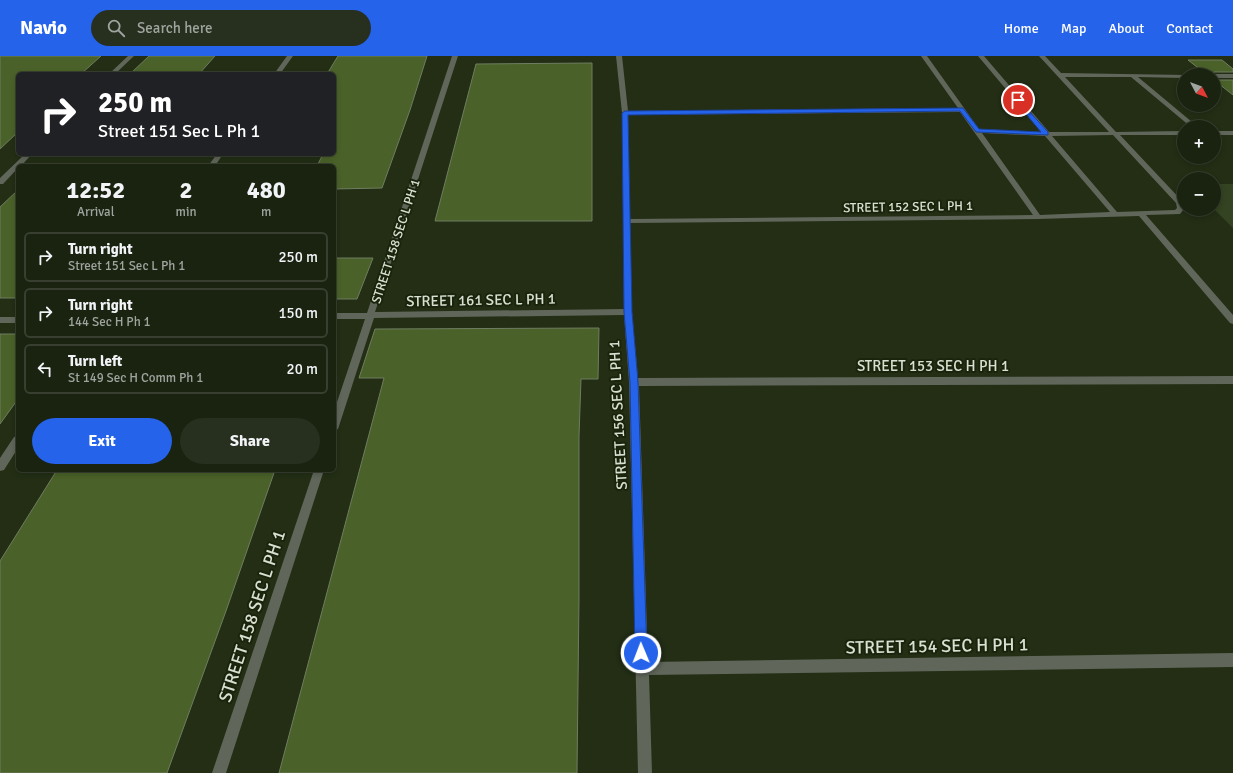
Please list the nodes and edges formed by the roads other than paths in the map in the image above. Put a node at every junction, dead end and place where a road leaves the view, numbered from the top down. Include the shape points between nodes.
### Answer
1 (131, 56) edge
2 (290, 56) edge
3 (455, 56) edge
4 (619, 56) edge
5 (924, 56) edge
6 (981, 56) edge
7 (1042, 56) edge
8 (114, 72) edge
9 (278, 72) edge
10 (1059, 75) junction
11 (1133, 76) junction
12 (1177, 76) edge
13 (1221, 76) edge
14 (1233, 76) edge
15 (961, 110) junction
16 (625, 113) junction
17 (1186, 120) edge
18 (978, 131) junction
19 (1114, 133) junction
20 (1177, 133) edge
21 (1221, 133) edge
22 (1233, 133) edge
23 (1046, 134) junction
24 (27, 156) edge
25 (19, 164) edge
26 (16, 167) edge
27 (0, 182) edge
28 (1142, 214) junction
29 (1116, 215) junction
30 (1038, 217) junction
31 (627, 221) junction
32 (628, 312) junction
33 (336, 316) edge
34 (370, 316) junction
35 (0, 320) edge
36 (16, 320) edge
37 (1233, 321) edge
38 (1233, 380) edge
39 (634, 382) junction
40 (336, 420) edge
41 (16, 443) edge
42 (0, 466) edge
43 (318, 472) edge
44 (1233, 660) edge
45 (642, 669) junction
46 (219, 773) edge
47 (645, 773) edge

1 - 8 street
2 - 9 street
3 - 34 street, STREET 158 SEC L PH 1
4 - 16 street, STREET 156 SEC L PH 1
5 - 15 street
6 - 23 street
7 - 10 street
10 - 11 street
10 - 19 street
11 - 12 street
11 - 17 street
13 - 14 street
15 - 16 street
15 - 18 street
16 - 31 street, STREET 156 SEC L PH 1
18 - 23 street
18 - 30 street
19 - 20 street
19 - 23 street
19 - 28 street, STREET 152 SEC L PH 1 via 1179,202 1181,208 1176,212
21 - 22 street
23 - 29 street
24 - 25 street
26 - 27 street
28 - 29 street, STREET 152 SEC L PH 1
28 - 37 street
29 - 30 street, STREET 152 SEC L PH 1
30 - 31 street, STREET 152 SEC L PH 1
31 - 32 street, STREET 156 SEC L PH 1
32 - 34 street, STREET 161 SEC L PH 1
32 - 39 street, STREET 156 SEC L PH 1
33 - 34 street, STREET 161 SEC L PH 1
34 - 40 street, STREET 158 SEC L PH 1
35 - 36 street
38 - 39 street, STREET 153 SEC H PH 1
39 - 45 street, STREET 156 SEC L PH 1
41 - 42 street
43 - 46 street, STREET 158 SEC L PH 1
44 - 45 street, STREET 154 SEC H PH 1
45 - 47 street, STREET 156 SEC L PH 1

